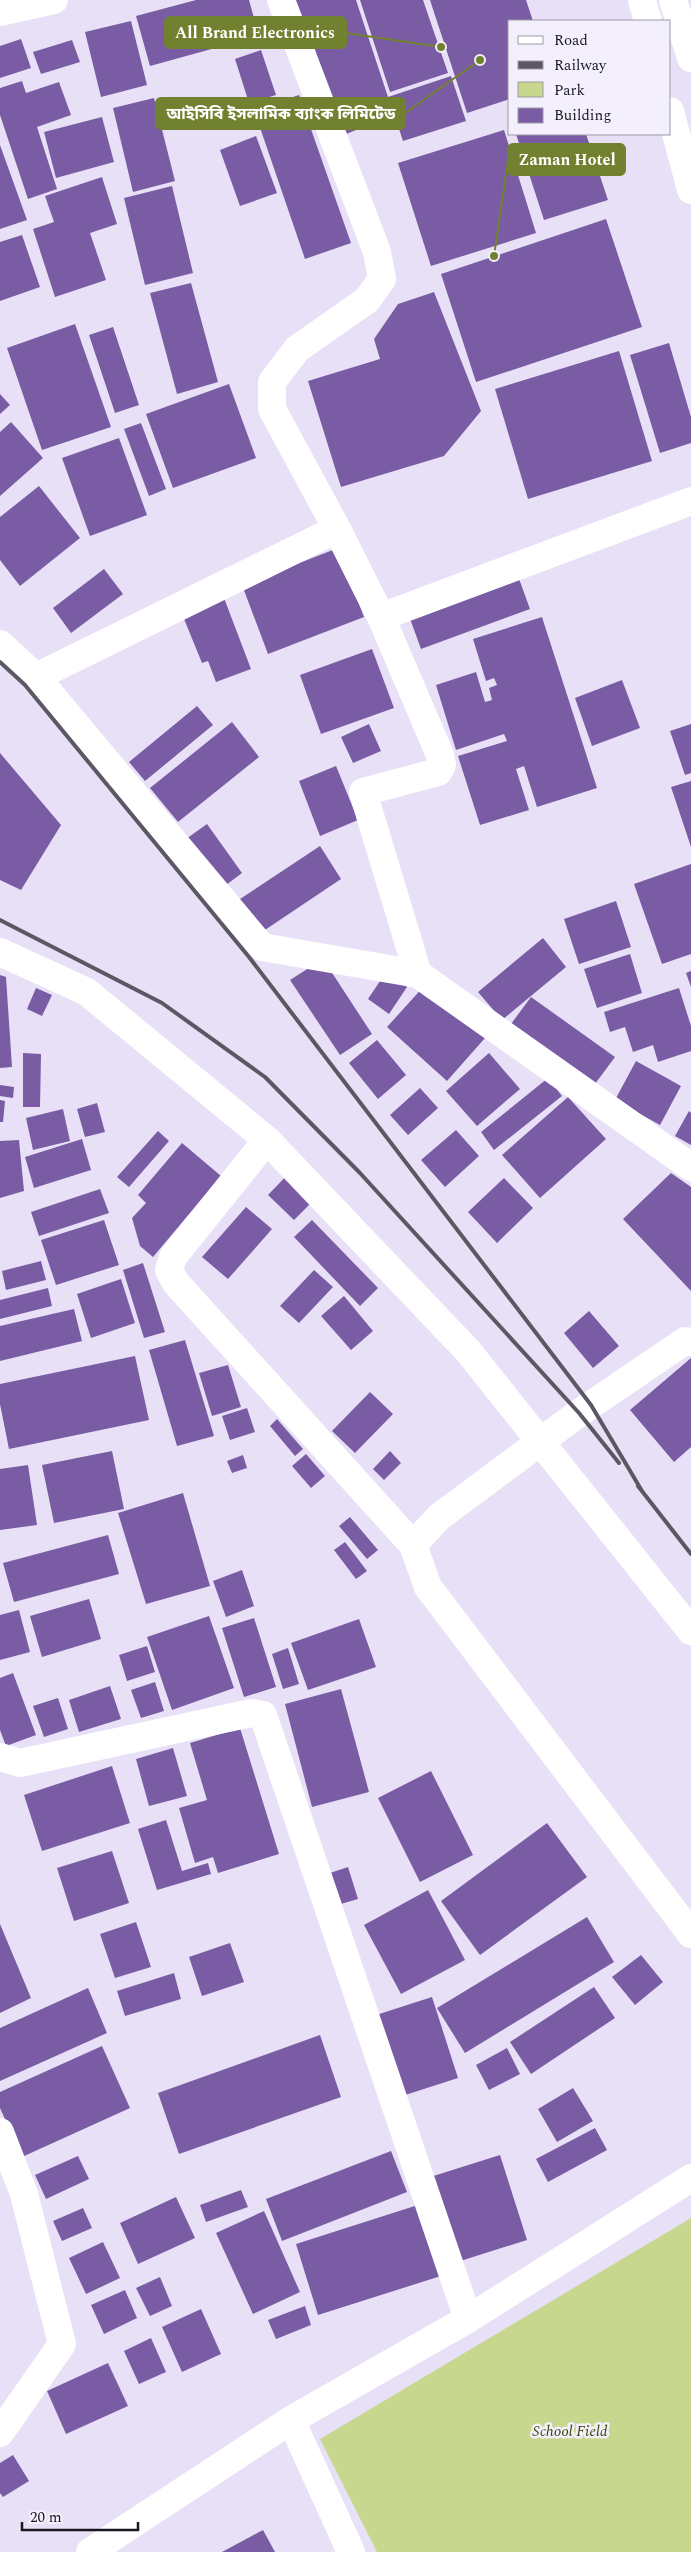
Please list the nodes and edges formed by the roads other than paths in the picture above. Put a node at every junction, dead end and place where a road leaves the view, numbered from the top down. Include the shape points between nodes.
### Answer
1 (54, 0) edge
2 (281, 0) edge
3 (642, 0) edge
4 (673, 0) edge
5 (0, 12) edge
6 (648, 20) edge
7 (691, 58) edge
8 (671, 115) edge
9 (691, 190) edge
10 (691, 501) edge
11 (336, 529) junction
12 (381, 617) junction
13 (0, 644) edge
14 (36, 677) junction
15 (0, 952) edge
16 (418, 974) junction
17 (267, 1140) junction
18 (691, 1167) edge
19 (691, 1342) edge
20 (542, 1441) junction
21 (413, 1545) junction
22 (691, 1631) edge
23 (0, 1757) edge
24 (691, 1934) edge
25 (0, 2132) edge
26 (691, 2178) edge
27 (468, 2318) junction
28 (291, 2420) junction
29 (0, 2433) edge
30 (90, 2552) edge
31 (351, 2552) edge

1 - 5 main road
2 - 11 main road via 378,252 382,279 367,300 297,348 272,382 272,409
3 - 6 main road
4 - 7 main road
8 - 9 main road
10 - 12 main road
11 - 12 main road
11 - 14 main road
12 - 16 main road via 442,765 438,772 363,792
13 - 14 main road
14 - 16 main road via 262,947
15 - 17 main road via 87,992
16 - 18 main road
17 - 20 main road via 468,1351
17 - 21 main road via 173,1257 169,1270 176,1283
19 - 20 main road via 685,1341
20 - 21 main road via 438,1517
20 - 22 main road
21 - 24 main road via 428,1587
23 - 27 main road via 20,1763 251,1713 263,1714
25 - 29 main road via 24,2194 62,2344
26 - 27 main road
27 - 28 main road
28 - 30 main road
28 - 31 main road

